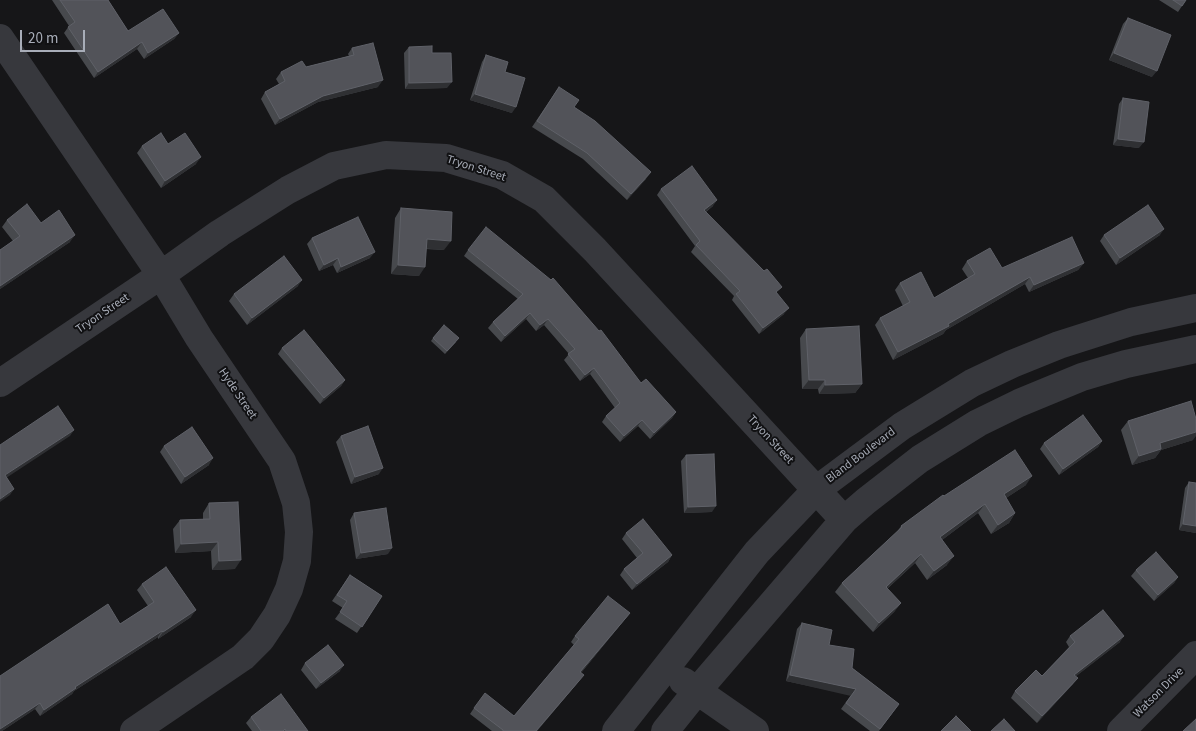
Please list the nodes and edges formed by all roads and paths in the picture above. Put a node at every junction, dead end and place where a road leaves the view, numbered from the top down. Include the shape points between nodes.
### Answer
1 (0, 38) edge
2 (161, 275) junction
3 (1196, 308) edge
4 (1196, 349) edge
5 (0, 384) edge
6 (816, 490) junction
7 (844, 520) junction
8 (1196, 655) edge
9 (666, 668) junction
10 (697, 691) junction
11 (134, 731) edge
12 (616, 731) edge
13 (665, 731) edge
14 (755, 731) edge
15 (1121, 731) edge

1 - 2 street, Hyde Street
2 - 5 street, Tryon Street
2 - 6 street, Tryon Street via 288,190 334,166 386,155 446,158 502,174 544,199 595,250
2 - 11 street, Hyde Street via 199,338 282,461 296,502 299,532 297,561 290,589 278,615 261,639 243,657
3 - 6 street, Bland Boulevard via 1131,322 1059,345 972,383 902,426
4 - 7 street via 1082,377 1019,403 978,423 920,459
6 - 7 street, Tryon Street
6 - 9 street, Bland Boulevard via 757,552
7 - 10 street
8 - 15 street, Watson Drive
9 - 10 street
9 - 12 street, Bland Boulevard
10 - 13 street
10 - 14 street

